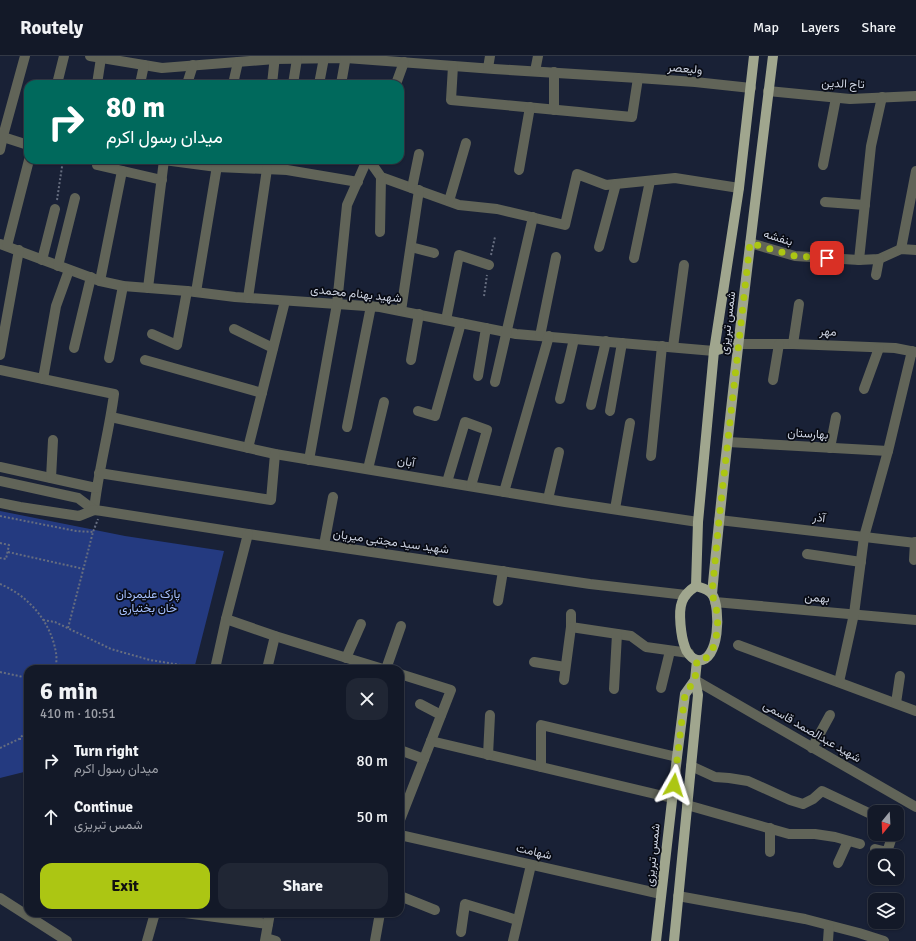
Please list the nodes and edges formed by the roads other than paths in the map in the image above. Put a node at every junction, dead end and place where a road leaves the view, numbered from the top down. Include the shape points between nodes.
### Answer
1 (25, 56) edge
2 (64, 56) edge
3 (175, 56) edge
4 (490, 56) edge
5 (538, 56) edge
6 (754, 56) edge
7 (773, 56) edge
8 (95, 57) edge
9 (275, 57) edge
10 (346, 57) edge
11 (113, 58) edge
12 (324, 58) junction
13 (382, 58) edge
14 (297, 59) junction
15 (217, 60) edge
16 (238, 62) junction
17 (404, 62) junction
18 (144, 65) junction
19 (193, 65) junction
20 (453, 66) junction
21 (173, 67) junction
22 (488, 68) junction
23 (535, 71) junction
24 (554, 72) junction
25 (638, 78) junction
26 (58, 80) edge
27 (97, 80) edge
28 (141, 80) edge
29 (188, 80) edge
30 (234, 80) edge
31 (272, 80) edge
32 (294, 80) edge
33 (320, 80) edge
34 (343, 80) edge
35 (397, 80) edge
36 (751, 88) junction
37 (768, 91) junction
38 (916, 96) edge
39 (836, 98) junction
40 (882, 98) junction
41 (530, 108) junction
42 (554, 110) junction
43 (1, 136) edge
44 (466, 143) dead end
45 (24, 144) edge
46 (0, 150) edge
47 (419, 154) dead end
48 (28, 164) edge
49 (164, 164) edge
50 (218, 164) edge
51 (366, 164) edge
52 (371, 164) edge
53 (97, 165) dead end
54 (281, 165) edge
55 (823, 165) dead end
56 (267, 169) junction
57 (519, 170) dead end
58 (122, 171) junction
59 (916, 171) edge
60 (381, 177) junction
61 (162, 180) junction
62 (650, 181) junction
63 (358, 182) junction
64 (616, 184) junction
65 (739, 188) junction
66 (416, 189) junction
67 (75, 198) dead end
68 (449, 201) junction
69 (826, 202) dead end
70 (865, 205) junction
71 (55, 209) road end
72 (532, 218) junction
73 (380, 232) dead end
74 (750, 243) junction
75 (4, 245) edge
76 (411, 247) junction
77 (599, 247) dead end
78 (901, 249) junction
79 (19, 250) junction
80 (916, 250) edge
81 (434, 253) dead end
82 (556, 257) dead end
83 (634, 258) dead end
84 (879, 259) junction
85 (42, 260) junction
86 (859, 260) junction
87 (489, 265) dead end
88 (684, 265) dead end
89 (58, 266) junction
90 (69, 270) junction
91 (876, 275) dead end
92 (96, 279) junction
93 (123, 286) junction
94 (148, 288) junction
95 (192, 292) junction
96 (248, 298) junction
97 (285, 301) junction
98 (337, 304) junction
99 (799, 304) dead end
100 (371, 306) junction
101 (401, 311) junction
102 (419, 314) junction
103 (446, 320) junction
104 (461, 323) junction
105 (486, 328) junction
106 (234, 329) dead end
107 (506, 332) junction
108 (152, 334) dead end
109 (544, 336) junction
110 (574, 339) junction
111 (606, 341) junction
112 (622, 343) junction
113 (738, 344) junction
114 (779, 344) junction
115 (793, 344) junction
116 (662, 346) junction
117 (673, 347) junction
118 (74, 348) dead end
119 (273, 348) junction
120 (879, 348) junction
121 (714, 351) junction
122 (914, 351) edge
123 (0, 355) edge
124 (110, 358) dead end
125 (145, 360) dead end
126 (411, 360) dead end
127 (0, 370) edge
128 (478, 376) dead end
129 (43, 379) junction
130 (773, 380) dead end
131 (495, 382) dead end
132 (864, 388) dead end
133 (262, 393) junction
134 (560, 399) dead end
135 (384, 402) dead end
136 (591, 405) dead end
137 (418, 411) dead end
138 (610, 411) dead end
139 (111, 417) junction
140 (836, 417) dead end
141 (630, 423) dead end
142 (347, 427) dead end
143 (53, 440) dead end
144 (728, 442) junction
145 (248, 448) junction
146 (830, 448) junction
147 (888, 451) junction
148 (559, 452) dead end
149 (275, 454) junction
150 (651, 456) dead end
151 (309, 460) junction
152 (0, 467) edge
153 (368, 469) junction
154 (99, 473) junction
155 (51, 478) junction
156 (0, 481) edge
157 (447, 482) junction
158 (471, 486) junction
159 (96, 488) junction
160 (504, 492) junction
161 (332, 497) dead end
162 (548, 499) junction
163 (0, 503) edge
164 (614, 509) junction
165 (98, 510) junction
166 (719, 520) junction
167 (698, 522) junction
168 (248, 534) junction
169 (864, 536) junction
170 (915, 543) edge
171 (324, 545) junction
172 (807, 554) dead end
173 (914, 560) dead end
174 (861, 562) junction
175 (503, 571) junction
176 (696, 586) junction
177 (686, 595) junction
178 (714, 598) junction
179 (498, 601) dead end
180 (571, 614) dead end
181 (854, 614) junction
182 (226, 619) junction
183 (916, 620) edge
184 (361, 624) dead end
185 (401, 626) dead end
186 (571, 626) junction
187 (617, 634) junction
188 (275, 636) junction
189 (738, 645) dead end
190 (670, 651) junction
191 (693, 657) junction
192 (346, 658) junction
193 (534, 662) dead end
194 (216, 665) edge
195 (267, 665) edge
196 (364, 665) edge
197 (386, 665) edge
198 (565, 667) junction
199 (404, 675) edge
200 (900, 676) dead end
201 (564, 680) dead end
202 (695, 680) junction
203 (839, 682) junction
204 (661, 688) dead end
205 (614, 689) dead end
206 (420, 704) dead end
207 (896, 704) junction
208 (916, 711) edge
209 (441, 715) junction
210 (490, 715) dead end
211 (830, 715) dead end
212 (431, 742) junction
213 (812, 748) junction
214 (404, 752) edge
215 (488, 755) junction
216 (677, 757) junction
217 (424, 759) junction
218 (691, 766) junction
219 (541, 767) junction
220 (672, 798) junction
221 (404, 799) edge
222 (687, 805) junction
223 (916, 807) edge
224 (868, 813) edge
225 (770, 828) junction
226 (404, 836) edge
227 (848, 841) junction
228 (860, 844) dead end
229 (770, 852) dead end
230 (838, 863) dead end
231 (531, 865) junction
232 (661, 894) junction
233 (678, 896) junction
234 (0, 898) edge
235 (404, 898) edge
236 (435, 910) dead end
237 (24, 913) edge
238 (30, 917) edge
239 (154, 917) edge
240 (215, 917) edge
241 (269, 917) edge
242 (379, 917) edge
243 (517, 920) junction
244 (268, 924) junction
245 (829, 926) junction
246 (461, 932) dead end
247 (859, 937) edge
248 (266, 940) edge
249 (67, 941) edge
250 (147, 941) edge
251 (276, 941) edge
252 (375, 941) edge
253 (512, 941) edge
254 (656, 941) edge
255 (674, 941) edge
256 (828, 941) edge
257 (884, 941) edge

1 - 43 street
2 - 26 street
3 - 21 street
4 - 22 street
5 - 23 street
6 - 36 main road, شمس تبریزی
7 - 37 main road, شمس تبریزی
8 - 11 street, ولیعصر
8 - 27 street
9 - 14 street, ولیعصر
9 - 16 street, ولیعصر
9 - 31 street
10 - 12 street, ولیعصر
10 - 13 street, ولیعصر
10 - 34 street
11 - 18 street, ولیعصر
12 - 14 street, ولیعصر
12 - 33 street
13 - 17 street, ولیعصر
14 - 32 street
15 - 16 street, ولیعصر
15 - 19 street, ولیعصر
16 - 30 street
17 - 20 street, ولیعصر
17 - 35 street
18 - 21 street, ولیعصر
18 - 28 street
19 - 21 street, ولیعصر
19 - 29 street
20 - 22 street, ولیعصر
20 - 41 street via 451,100
22 - 23 street, ولیعصر
23 - 24 street, ولیعصر
24 - 25 street, ولیعصر
24 - 42 street
25 - 36 street, ولیعصر
25 - 42 street via 632,117
36 - 37 main road
36 - 65 main road, شمس تبریزی
37 - 39 street, تاج الدین
37 - 74 main road, شمس تبریزی
38 - 40 street, تاج الدین
39 - 40 street, تاج الدین
39 - 55 street
40 - 70 street via 871,146
41 - 42 street
41 - 57 street
43 - 45 street
43 - 46 street
44 - 68 street
47 - 66 street
48 - 75 street
49 - 61 street
50 - 56 street
50 - 95 street
51 - 63 street
52 - 60 street
53 - 58 street
54 - 56 street
54 - 63 street via 287,170
56 - 96 street
58 - 61 street
58 - 92 street
59 - 78 street
60 - 66 street
60 - 73 street
61 - 94 street
62 - 64 street
62 - 65 street via 675,178
62 - 83 street
63 - 98 street via 347,205
64 - 72 street via 606,185 577,174 565,225
64 - 77 street
65 - 121 main road, شمس تبریزی
66 - 68 street
66 - 76 street
67 - 89 street
68 - 72 street
69 - 70 street
70 - 86 street
71 - 85 street
72 - 107 street
74 - 86 street, بنفشه via 795,256
74 - 113 main road, شمس تبریزی
75 - 79 street, شهید بهنام محمدی
76 - 81 street
76 - 101 street
78 - 80 street, بنفشه
78 - 84 street, بنفشه
79 - 85 street, شهید بهنام محمدی
79 - 123 street
82 - 109 street
84 - 86 street, بنفشه
84 - 91 street
85 - 89 street, شهید بهنام محمدی
87 - 103 street via 459,255
88 - 117 street
89 - 90 street, شهید بهنام محمدی
90 - 92 street, شهید بهنام محمدی
90 - 129 street via 56,306
92 - 93 street, شهید بهنام محمدی
92 - 118 street
93 - 94 street, شهید بهنام محمدی
93 - 124 street
94 - 95 street, شهید بهنام محمدی
95 - 96 street, شهید بهنام محمدی
95 - 108 street via 177,345
96 - 97 street, شهید بهنام محمدی
97 - 98 street, شهید بهنام محمدی
97 - 119 street
98 - 100 street, شهید بهنام محمدی
98 - 151 street
99 - 115 street
100 - 101 street, شهید بهنام محمدی
100 - 142 street
101 - 102 street, شهید بهنام محمدی
102 - 103 street, شهید بهنام محمدی
102 - 126 street
103 - 104 street, شهید بهنام محمدی
104 - 105 street, شهید بهنام محمدی
104 - 137 street via 435,416
105 - 107 street, شهید بهنام محمدی
105 - 128 street
106 - 119 street
107 - 109 street, شهید بهنام محمدی
107 - 131 street
109 - 110 street, شهید بهنام محمدی
109 - 160 street
110 - 111 street, شهید بهنام محمدی
110 - 134 street
111 - 112 street, شهید بهنام محمدی
111 - 136 street
112 - 116 street, شهید بهنام محمدی
112 - 138 street
113 - 114 street, مهر
113 - 121 main road
113 - 144 main road, شمس تبریزی
114 - 115 street, مهر
114 - 130 street
115 - 120 street, مهر
116 - 117 street, شهید بهنام محمدی
116 - 150 street
117 - 121 street, شهید بهنام محمدی
119 - 133 street
120 - 122 street, مهر
120 - 132 street
121 - 167 main road, شمس تبریزی
122 - 147 street
125 - 133 street
127 - 129 street
129 - 139 street via 114,394
133 - 145 street
135 - 153 street
139 - 145 street, آبان
139 - 154 street
140 - 146 street
141 - 164 street
143 - 155 street
144 - 146 street, بهارستان
144 - 166 main road, شمس تبریزی
145 - 149 street, آبان
146 - 147 street, بهارستان
147 - 169 street
148 - 162 street
149 - 151 street, آبان
149 - 154 street via 270,500
151 - 153 street, آبان
152 - 155 street
153 - 157 street, آبان
154 - 159 street
155 - 159 street
156 - 165 street, شهید سید مجتبی میریان via 78,498
157 - 158 street, آبان
157 - 158 street via 465,422 487,430
158 - 160 street, آبان
159 - 165 street
160 - 162 street, آبان
161 - 171 street
162 - 164 street, آبان
163 - 165 street, شهید سید مجتبی میریان via 79,516
164 - 167 street, آبان
165 - 168 street, شهید سید مجتبی میریان
166 - 169 street, آذر
166 - 178 main road, شمس تبریزی
167 - 176 main road, شمس تبریزی
168 - 171 street, شهید سید مجتبی میریان
168 - 182 street
169 - 170 street, آذر
169 - 174 street
170 - 173 street
171 - 175 street, شهید سید مجتبی میریان
172 - 174 street
174 - 181 street
175 - 177 street, شهید سید مجتبی میریان
175 - 179 street
176 - 177 main road
176 - 178 main road via 705,589
177 - 191 main road via 680,611 681,629 685,648
178 - 181 street, بهمن
178 - 191 main road, شمس تبریزی via 718,627 712,651 703,660
180 - 186 street
181 - 183 street, بهمن
181 - 203 street
182 - 188 street
182 - 194 street
184 - 192 street
185 - 197 street
186 - 187 street
186 - 198 street
187 - 190 street via 631,636 646,648
187 - 205 street
188 - 192 street
188 - 195 street
189 - 203 street
190 - 191 street
190 - 204 street
191 - 202 main road, شمس تبریزی
192 - 196 street
193 - 198 street
198 - 201 street
199 - 209 street via 451,690
200 - 207 street
202 - 213 street, شهید عبدالصمد قاسمی
202 - 216 main road, شمس تبریزی via 685,694
202 - 218 main road, شمس تبریزی via 698,695
203 - 207 street
206 - 209 street
207 - 208 street
209 - 212 street
210 - 215 street
211 - 213 street
212 - 215 street
212 - 217 street
213 - 223 street, شهید عبدالصمد قاسمی
214 - 217 street
215 - 219 street
216 - 219 street via 541,726
216 - 220 main road, شمس تبریزی
217 - 221 street
218 - 222 main road, شمس تبریزی
218 - 224 street via 715,777 748,781 803,804 822,791
219 - 220 street
220 - 232 main road, شمس تبریزی
222 - 225 street
222 - 233 main road, شمس تبریزی
225 - 227 street via 789,834 815,834
225 - 229 street
226 - 231 street, شهامت
227 - 228 street
227 - 230 street
231 - 232 street, شهامت
231 - 243 street
232 - 233 main road
232 - 254 main road, شمس تبریزی
233 - 245 street
233 - 255 main road, شمس تبریزی
234 - 237 street
235 - 236 street
238 - 249 street
239 - 250 street
240 - 244 street
241 - 244 street
242 - 252 street
243 - 246 street via 465,904
243 - 253 street
244 - 248 street
245 - 247 street
245 - 256 street
247 - 257 street
248 - 251 street

